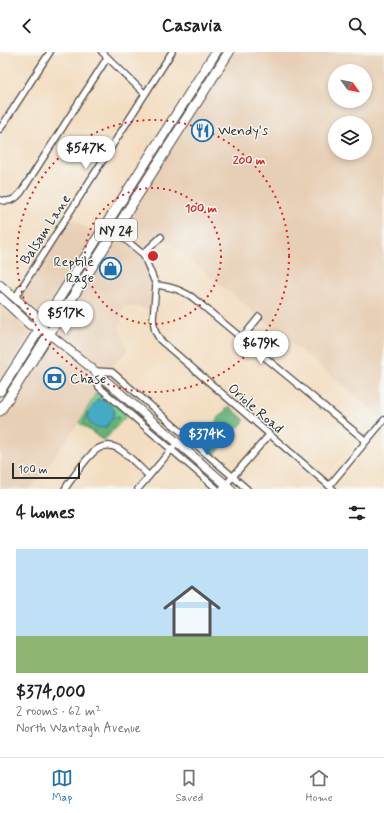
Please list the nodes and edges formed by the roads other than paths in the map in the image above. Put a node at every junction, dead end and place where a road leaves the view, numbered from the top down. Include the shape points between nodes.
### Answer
1 (50, 52) edge
2 (102, 52) edge
3 (172, 52) edge
4 (216, 52) edge
5 (230, 52) edge
6 (107, 58) junction
7 (207, 66) junction
8 (145, 94) junction
9 (0, 129) edge
10 (160, 139) junction
11 (170, 146) junction
12 (0, 200) edge
13 (106, 224) junction
14 (115, 231) junction
15 (161, 237) dead end
16 (143, 254) junction
17 (156, 285) junction
18 (0, 286) edge
19 (0, 297) edge
20 (15, 298) junction
21 (259, 317) dead end
22 (41, 327) junction
23 (49, 334) junction
24 (242, 338) junction
25 (95, 371) junction
26 (0, 390) edge
27 (0, 411) edge
28 (384, 420) edge
29 (269, 435) junction
30 (366, 441) junction
31 (177, 443) junction
32 (171, 450) junction
33 (149, 476) junction
34 (233, 477) junction
35 (331, 487) edge
36 (226, 488) edge
37 (64, 489) edge
38 (138, 489) edge
39 (217, 489) edge
40 (247, 489) edge

1 - 9 street
2 - 6 street
3 - 8 street, Balsam Lane
4 - 7 main road, NY 24
5 - 11 main road, NY 24
6 - 8 street
6 - 12 street via 22,191 13,200
7 - 10 main road, NY 24
7 - 11 main road via 197,92 170,135
8 - 20 street, Balsam Lane
10 - 11 main road
10 - 13 main road, NY 24
11 - 14 main road, NY 24
13 - 14 street, Oriole Road
13 - 22 main road, NY 24
14 - 16 street, Oriole Road
14 - 23 main road, NY 24
15 - 16 street
16 - 17 street, Oriole Road
17 - 24 street via 183,291
17 - 29 street, Oriole Road via 153,319 160,340
18 - 20 main road
19 - 22 main road via 30,325
20 - 22 main road via 37,317
21 - 24 street
22 - 23 main road
22 - 26 main road, NY 24
23 - 25 main road
23 - 27 main road, NY 24
24 - 30 street
25 - 31 main road
25 - 32 street via 99,387
25 - 34 street via 112,372
28 - 30 street
29 - 34 street
29 - 35 street, Oriole Road
30 - 35 street
31 - 32 street
31 - 36 main road
32 - 33 street
32 - 39 street
33 - 37 street via 118,449 108,446 90,455
33 - 38 street
34 - 36 street
34 - 40 street

